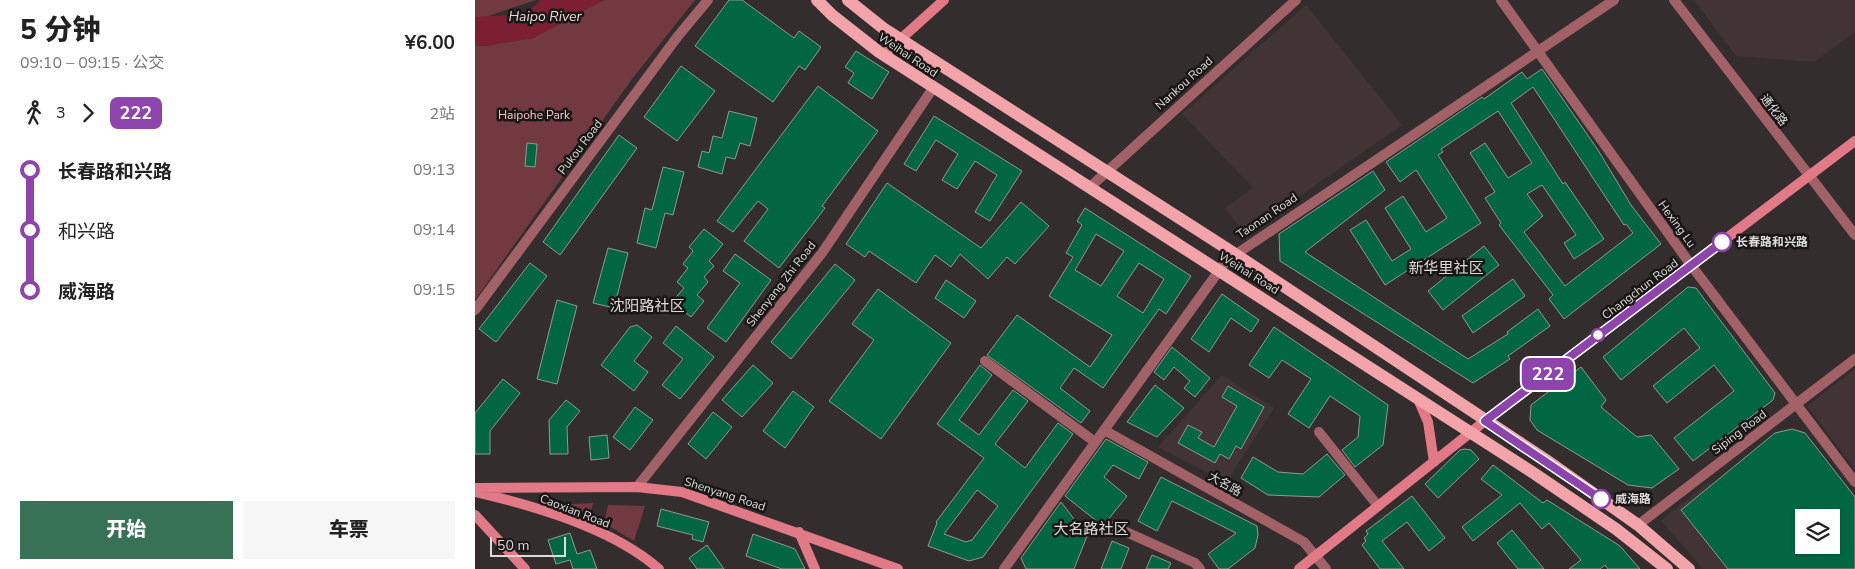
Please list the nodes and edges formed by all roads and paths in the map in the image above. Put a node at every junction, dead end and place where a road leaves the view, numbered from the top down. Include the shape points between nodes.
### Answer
1 (708, 0) edge
2 (817, 0) edge
3 (848, 0) edge
4 (944, 0) edge
5 (1296, 0) edge
6 (1501, 0) edge
7 (1614, 0) edge
8 (1674, 0) edge
9 (899, 38) junction
10 (1536, 51) junction
11 (883, 55) junction
12 (933, 88) junction
13 (1855, 141) edge
14 (1106, 171) junction
15 (1809, 176) junction
16 (1091, 187) junction
17 (1855, 236) edge
18 (1234, 253) junction
19 (1691, 266) junction
20 (1218, 270) junction
21 (475, 310) edge
22 (1855, 359) edge
23 (985, 361) dead end
24 (1417, 398) junction
25 (1796, 404) junction
26 (1485, 421) junction
27 (1104, 430) junction
28 (1319, 432) dead end
29 (1471, 432) junction
30 (1095, 442) junction
31 (1434, 462) junction
32 (1855, 482) edge
33 (637, 487) junction
34 (475, 488) edge
35 (475, 492) edge
36 (1378, 506) junction
37 (475, 515) edge
38 (1639, 525) junction
39 (1113, 526) dead end
40 (799, 532) junction
41 (1315, 556) junction
42 (525, 569) edge
43 (659, 569) edge
44 (815, 569) edge
45 (898, 569) edge
46 (1004, 569) edge
47 (1200, 569) edge
48 (1299, 569) edge
49 (1326, 569) edge
50 (1667, 569) edge
51 (1689, 569) edge

1 - 21 street, Pukou Road
2 - 11 main road, Weihai Road
3 - 9 main road, Weihai Road
4 - 9 main road
5 - 14 street, Nankou Road
6 - 10 street, Hexing Lu
7 - 10 street, Taonan Road
8 - 15 street, 通化路
9 - 11 main road
9 - 14 main road, Weihai Road
10 - 18 street, Taonan Road
10 - 19 street, Hexing Lu
11 - 12 main road, Weihai Road
12 - 16 main road, Weihai Road
12 - 33 street, Shenyang Zhi Road via 822,253
13 - 15 main road, Changchun Road
14 - 16 street, Nankou Road
14 - 18 main road, Weihai Road
15 - 17 street, 通化路
15 - 19 main road, Changchun Road
16 - 20 main road, Weihai Road
18 - 20 street, Taonan Road
18 - 26 main road, Weihai Road
19 - 25 street, Hexing Lu
19 - 26 main road, Changchun Road
20 - 24 main road, Weihai Road
20 - 27 street, Taonan Road
22 - 25 street, Siping Road
23 - 30 street
24 - 29 main road, Weihai Road
24 - 31 main road via 1429,422
25 - 32 street, Hexing Lu
25 - 38 street, Siping Road
26 - 29 main road, Changchun Road
26 - 38 main road, Weihai Road
27 - 30 street, Taonan Road
27 - 41 street, 大名路 via 1305,542
28 - 36 street
29 - 31 main road, Changchun Road
29 - 50 main road, Weihai Road via 1597,515
30 - 46 street, Taonan Road
31 - 36 main road, Changchun Road
33 - 34 main road, Shenyang Road
33 - 40 main road, Shenyang Road via 682,492
35 - 43 main road, Caoxian Road via 569,520 621,543
36 - 41 main road, Changchun Road
37 - 42 main road
38 - 51 main road, Weihai Road
39 - 47 street via 1195,563
40 - 44 main road
40 - 45 main road, Shenyang Road
41 - 48 main road, Changchun Road
41 - 49 street, 大名路

